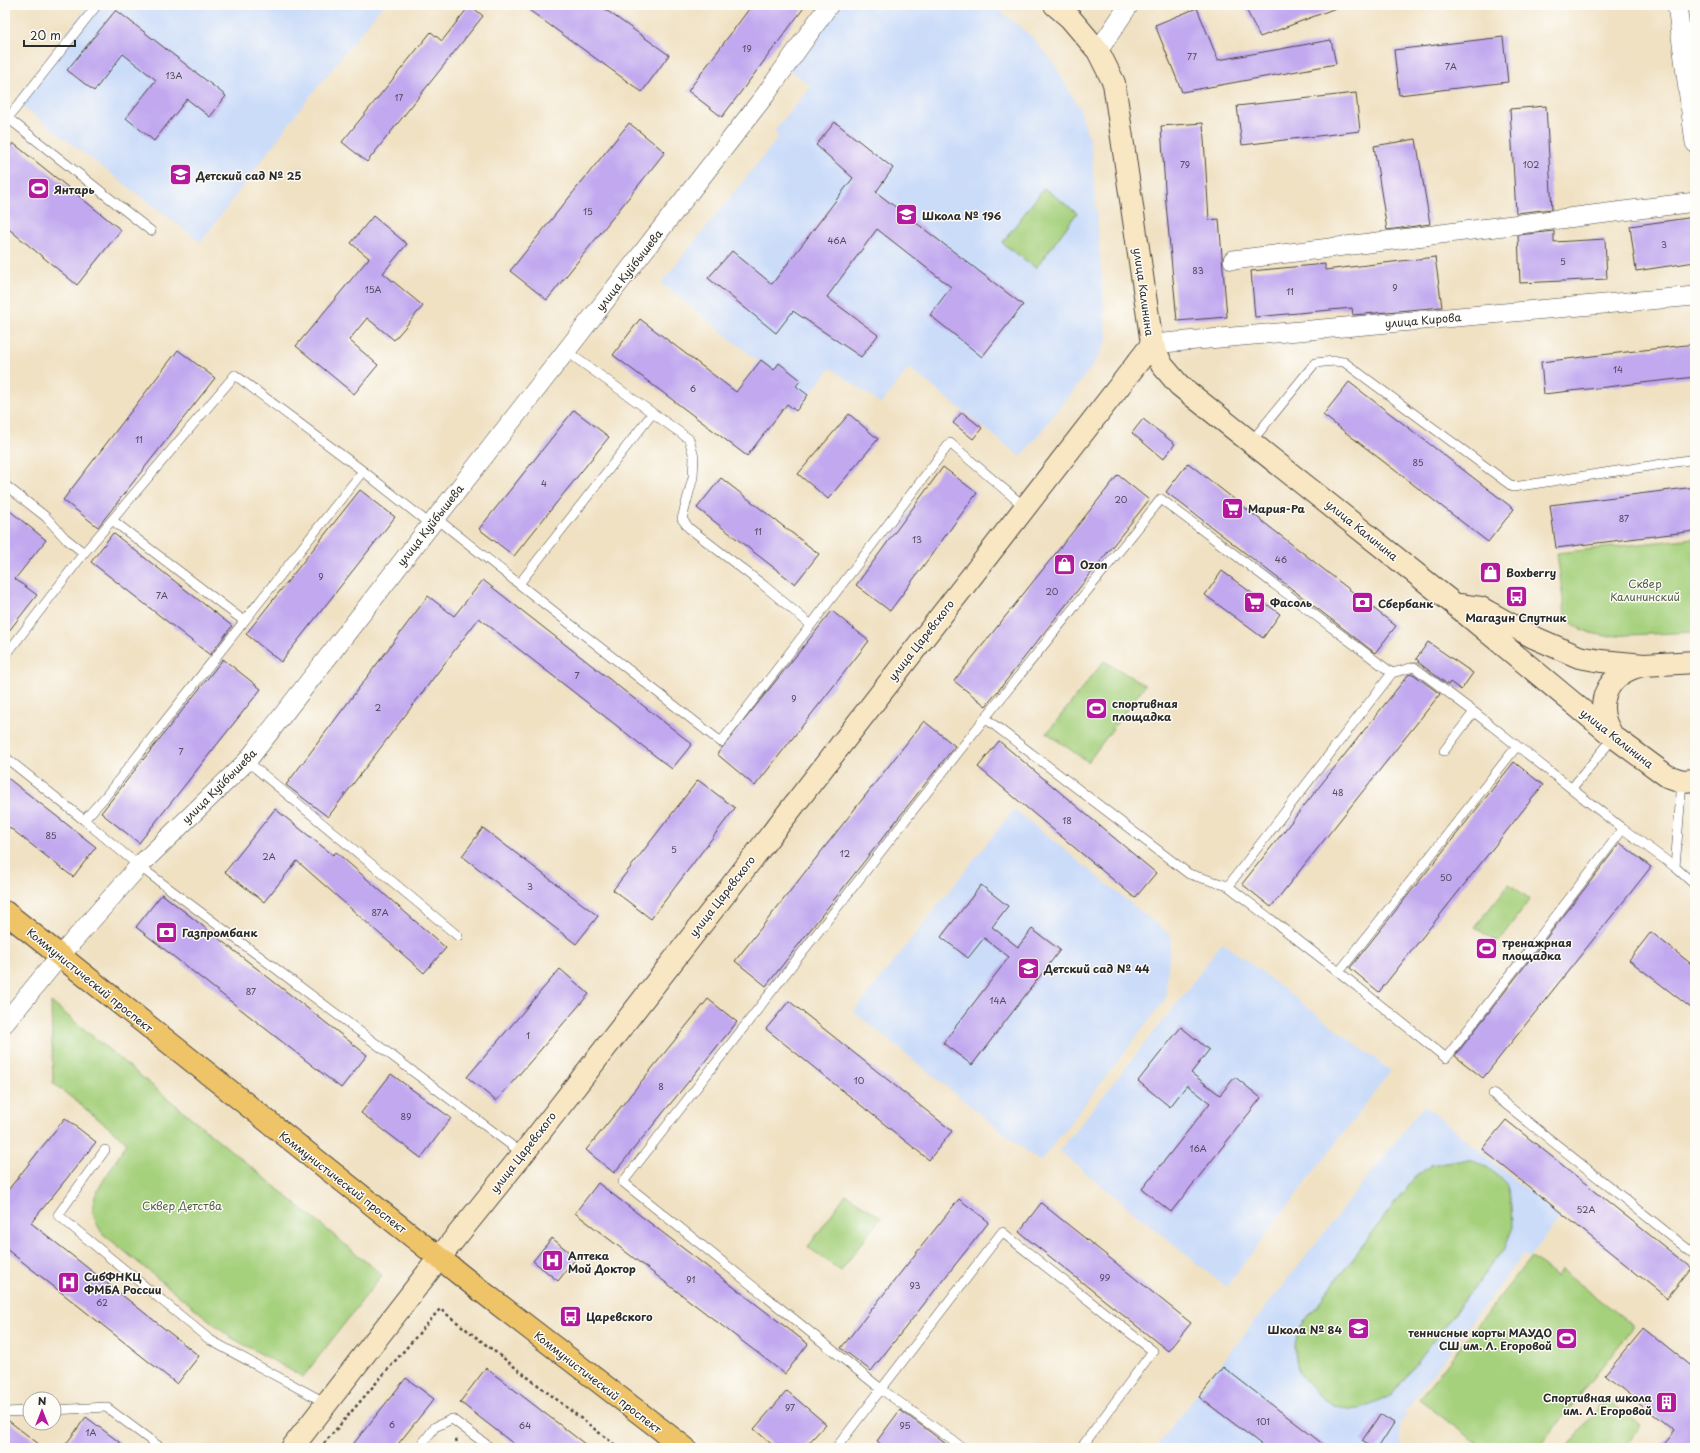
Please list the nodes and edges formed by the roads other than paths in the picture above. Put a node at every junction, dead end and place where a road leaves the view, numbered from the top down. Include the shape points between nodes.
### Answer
1 (97, 5) edge
2 (829, 5) edge
3 (1055, 5) edge
4 (1130, 5) edge
5 (1678, 5) edge
6 (1098, 51) junction
7 (1695, 143) edge
8 (1695, 202) edge
9 (151, 231) dead end
10 (1233, 260) dead end
11 (1695, 296) edge
12 (1152, 344) junction
13 (566, 351) junction
14 (652, 414) junction
15 (1251, 442) junction
16 (1695, 460) edge
17 (363, 471) junction
18 (5, 484) edge
19 (1025, 506) junction
20 (112, 520) junction
21 (433, 521) junction
22 (84, 553) junction
23 (519, 584) junction
24 (1454, 604) junction
25 (244, 622) junction
26 (811, 625) junction
27 (5, 656) edge
28 (1695, 662) edge
29 (1644, 665) junction
30 (1392, 673) junction
31 (1474, 712) junction
32 (985, 718) junction
33 (1614, 737) junction
34 (1517, 746) junction
35 (1444, 751) dead end
36 (5, 757) edge
37 (247, 761) junction
38 (1688, 780) edge
39 (1572, 788) junction
40 (84, 820) junction
41 (1623, 829) junction
42 (139, 866) junction
43 (1675, 866) junction
44 (1695, 885) edge
45 (1228, 886) junction
46 (5, 912) edge
47 (458, 936) dead end
48 (60, 956) junction
49 (1339, 972) junction
50 (5, 1023) edge
51 (1493, 1094) dead end
52 (105, 1150) dead end
53 (523, 1154) junction
54 (1695, 1255) edge
55 (439, 1258) junction
56 (881, 1389) junction
57 (326, 1403) junction
58 (62, 1410) edge
59 (22, 1411) edge
60 (5, 1412) edge
61 (161, 1448) edge
62 (292, 1448) edge
63 (418, 1448) edge
64 (491, 1448) edge
65 (685, 1448) edge
66 (836, 1448) edge
67 (963, 1448) edge
68 (1081, 1448) edge

1 - 9 lane via 8,118
2 - 13 street, улица Куйбышева via 766,94
3 - 6 main road, улица Калинина via 1070,18
4 - 6 street
5 - 7 street
6 - 12 main road, улица Калинина via 1114,84
8 - 10 street
11 - 12 street, улица Кирова
12 - 15 main road, улица Калинина via 1162,365 1179,385
12 - 19 main road, улица Царевского
13 - 14 lane
13 - 21 street, улица Куйбышева
14 - 23 lane
14 - 26 lane via 688,439 694,458 693,477 682,518 689,528
15 - 16 lane via 1315,363 1334,361 1344,362 1513,487
15 - 24 main road, улица Калинина
17 - 20 lane via 235,375
17 - 21 lane
17 - 25 lane
18 - 22 lane via 46,516 65,538
19 - 26 lane via 950,443
19 - 53 main road, улица Царевского
20 - 22 lane
20 - 25 lane
21 - 23 lane
21 - 37 street, улица Куйбышева
22 - 27 lane
23 - 26 lane via 721,742
24 - 29 main road via 1481,608 1533,638 1579,657
24 - 33 main road, улица Калинина
25 - 40 lane
28 - 29 main road
29 - 33 main road via 1630,668 1618,675 1609,685 1604,698 1603,712 1606,726
30 - 31 lane via 1414,667
30 - 32 lane via 1161,499
30 - 45 lane
31 - 34 lane
31 - 35 lane
32 - 45 lane via 1189,874
32 - 56 lane via 623,1182
33 - 38 main road, улица Калинина via 1667,776
33 - 39 lane
34 - 39 lane
34 - 49 lane
36 - 40 lane
37 - 42 street, улица Куйбышева
37 - 47 lane
38 - 43 lane
39 - 41 lane
40 - 42 lane
41 - 43 lane
41 - 49 lane via 1446,1058
42 - 48 street, улица Куйбышева
42 - 53 lane
43 - 44 lane
45 - 49 lane
46 - 48 main road, Коммунистический проспект
48 - 50 street, улица Куйбышева
48 - 55 main road, Коммунистический проспект
51 - 54 lane
52 - 57 lane via 58,1215 210,1340
53 - 55 main road, улица Царевского
55 - 57 main road, улица Царевского
55 - 65 main road, Коммунистический проспект
56 - 66 lane
56 - 67 lane
56 - 68 lane via 1002,1232 1153,1351
57 - 62 main road, улица Царевского
58 - 61 lane via 106,1407
59 - 60 lane
63 - 64 lane via 435,1427 452,1419

